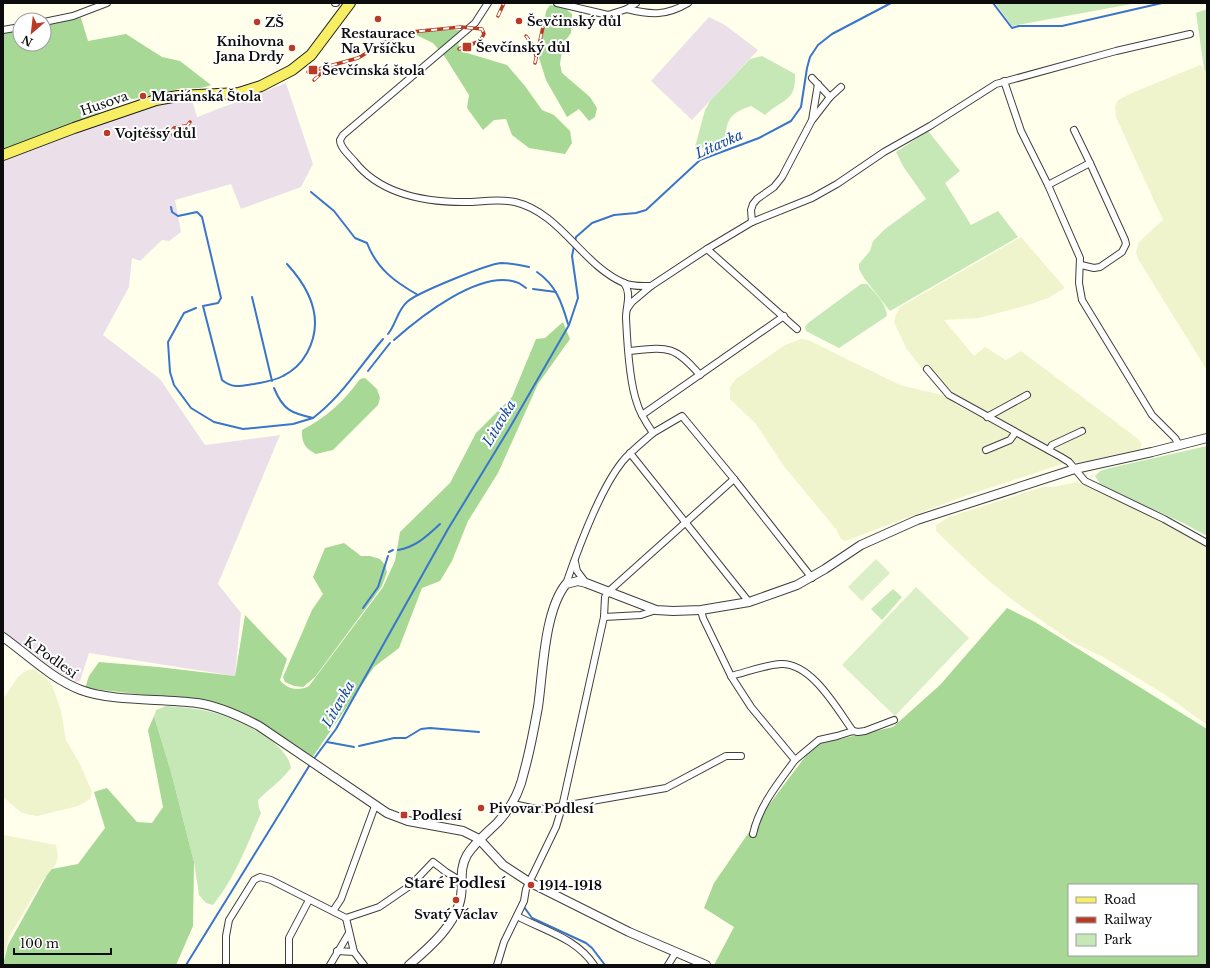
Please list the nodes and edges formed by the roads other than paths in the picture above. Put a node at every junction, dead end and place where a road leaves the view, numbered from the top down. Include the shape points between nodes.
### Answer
1 (107, 3) edge
2 (350, 3) edge
3 (488, 3) edge
4 (557, 3) edge
5 (636, 3) edge
6 (688, 3) edge
7 (96, 5) edge
8 (627, 9) junction
9 (52, 20) edge
10 (1190, 34) dead end
11 (812, 78) dead end
12 (1004, 81) junction
13 (818, 84) junction
14 (841, 87) dead end
15 (830, 97) junction
16 (812, 120) junction
17 (1074, 130) dead end
18 (4, 153) edge
19 (1090, 163) junction
20 (1048, 185) junction
21 (752, 222) junction
22 (707, 249) junction
23 (1081, 265) junction
24 (624, 283) junction
25 (651, 286) junction
26 (627, 309) junction
27 (784, 316) junction
28 (797, 329) dead end
29 (630, 351) junction
30 (927, 369) dead end
31 (700, 375) junction
32 (1027, 395) dead end
33 (642, 415) junction
34 (987, 417) junction
35 (1082, 431) dead end
36 (653, 433) junction
37 (1015, 433) junction
38 (1207, 438) edge
39 (1179, 445) junction
40 (986, 450) dead end
41 (1049, 450) junction
42 (630, 454) junction
43 (1075, 469) junction
44 (734, 479) junction
45 (686, 522) junction
46 (1207, 543) edge
47 (575, 562) junction
48 (812, 578) junction
49 (586, 583) junction
50 (566, 584) junction
51 (608, 592) junction
52 (749, 602) junction
53 (656, 610) junction
54 (701, 610) junction
55 (604, 617) junction
56 (3, 637) edge
57 (731, 676) junction
58 (894, 720) dead end
59 (853, 731) junction
60 (741, 756) dead end
61 (795, 760) junction
62 (513, 804) junction
63 (375, 806) junction
64 (562, 807) junction
65 (753, 834) dead end
66 (480, 840) junction
67 (461, 881) junction
68 (529, 882) junction
69 (309, 900) junction
70 (333, 911) junction
71 (517, 916) junction
72 (346, 918) junction
73 (349, 933) junction
74 (337, 951) junction
75 (354, 952) junction
76 (676, 952) junction
77 (226, 965) edge
78 (289, 965) edge
79 (330, 965) edge
80 (364, 965) edge
81 (409, 965) edge
82 (497, 965) edge
83 (594, 965) edge
84 (668, 965) edge
85 (706, 965) edge

1 - 7 street
2 - 18 main road, Husova via 311,55 292,70 261,86 239,93 178,96 156,100
3 - 24 street via 475,23 343,135 340,143 359,168 397,192 447,201 512,201 533,210 556,225 600,267
4 - 8 street via 608,15
5 - 8 street
6 - 8 street via 675,11 658,14
7 - 9 street via 73,16
10 - 12 street
11 - 13 street
12 - 20 street via 1021,131
12 - 21 street via 884,152 831,188
13 - 15 street
13 - 16 street
14 - 15 street
15 - 16 street
16 - 21 street via 782,177 753,204
17 - 19 street
19 - 20 street
19 - 23 street via 1126,244 1122,252 1100,267
20 - 23 street
21 - 22 street
22 - 25 street
22 - 27 street
23 - 39 street via 1079,283 1082,300 1152,415
24 - 25 street
24 - 26 street via 629,294
25 - 26 street
26 - 29 street
27 - 28 street
27 - 31 street
29 - 31 street via 659,348 672,350 681,355
29 - 33 street via 634,394
30 - 34 street via 949,395
31 - 33 street
32 - 34 street
33 - 36 street
34 - 37 street
35 - 41 street via 1052,445
36 - 42 street
36 - 44 street via 682,416
37 - 40 street via 1010,440
37 - 41 street
38 - 39 street
39 - 43 street
41 - 43 street via 1069,462
42 - 45 street
42 - 47 street via 611,479
43 - 46 street via 1085,481
43 - 48 street via 917,520 850,552
44 - 45 street
44 - 48 street
45 - 51 street
45 - 52 street
47 - 49 street
47 - 50 street
48 - 52 street via 768,597
49 - 50 street via 578,581
49 - 51 street
50 - 62 street via 551,619 533,736 524,774
51 - 53 street
51 - 55 street
52 - 54 street
53 - 54 street
53 - 55 street via 641,615
54 - 57 street
55 - 64 street
56 - 63 street, K Podlesí via 74,687 96,694 197,703 238,715 259,726
57 - 59 street via 782,664 801,669 820,686
57 - 61 street via 750,707
58 - 59 street via 865,731
59 - 61 street via 819,740
60 - 64 street via 726,756 666,788
61 - 65 street via 773,790 756,822
62 - 64 street via 546,809
62 - 66 street
63 - 66 street, K Podlesí via 397,818 462,831
63 - 70 street via 341,899
64 - 68 street via 556,827
66 - 67 street via 463,863
66 - 68 street via 503,865
67 - 72 street via 433,862 411,885 379,907
67 - 81 street via 461,898 455,913 437,940
68 - 71 street
68 - 76 street via 629,932
69 - 70 street
69 - 77 street via 266,878 254,880 229,920
69 - 78 street via 289,938
70 - 72 street
71 - 82 street via 504,942
71 - 83 street via 569,940 582,949
72 - 73 street
73 - 74 street
73 - 75 street
74 - 75 street
74 - 79 street
75 - 80 street
76 - 84 street
76 - 85 street

